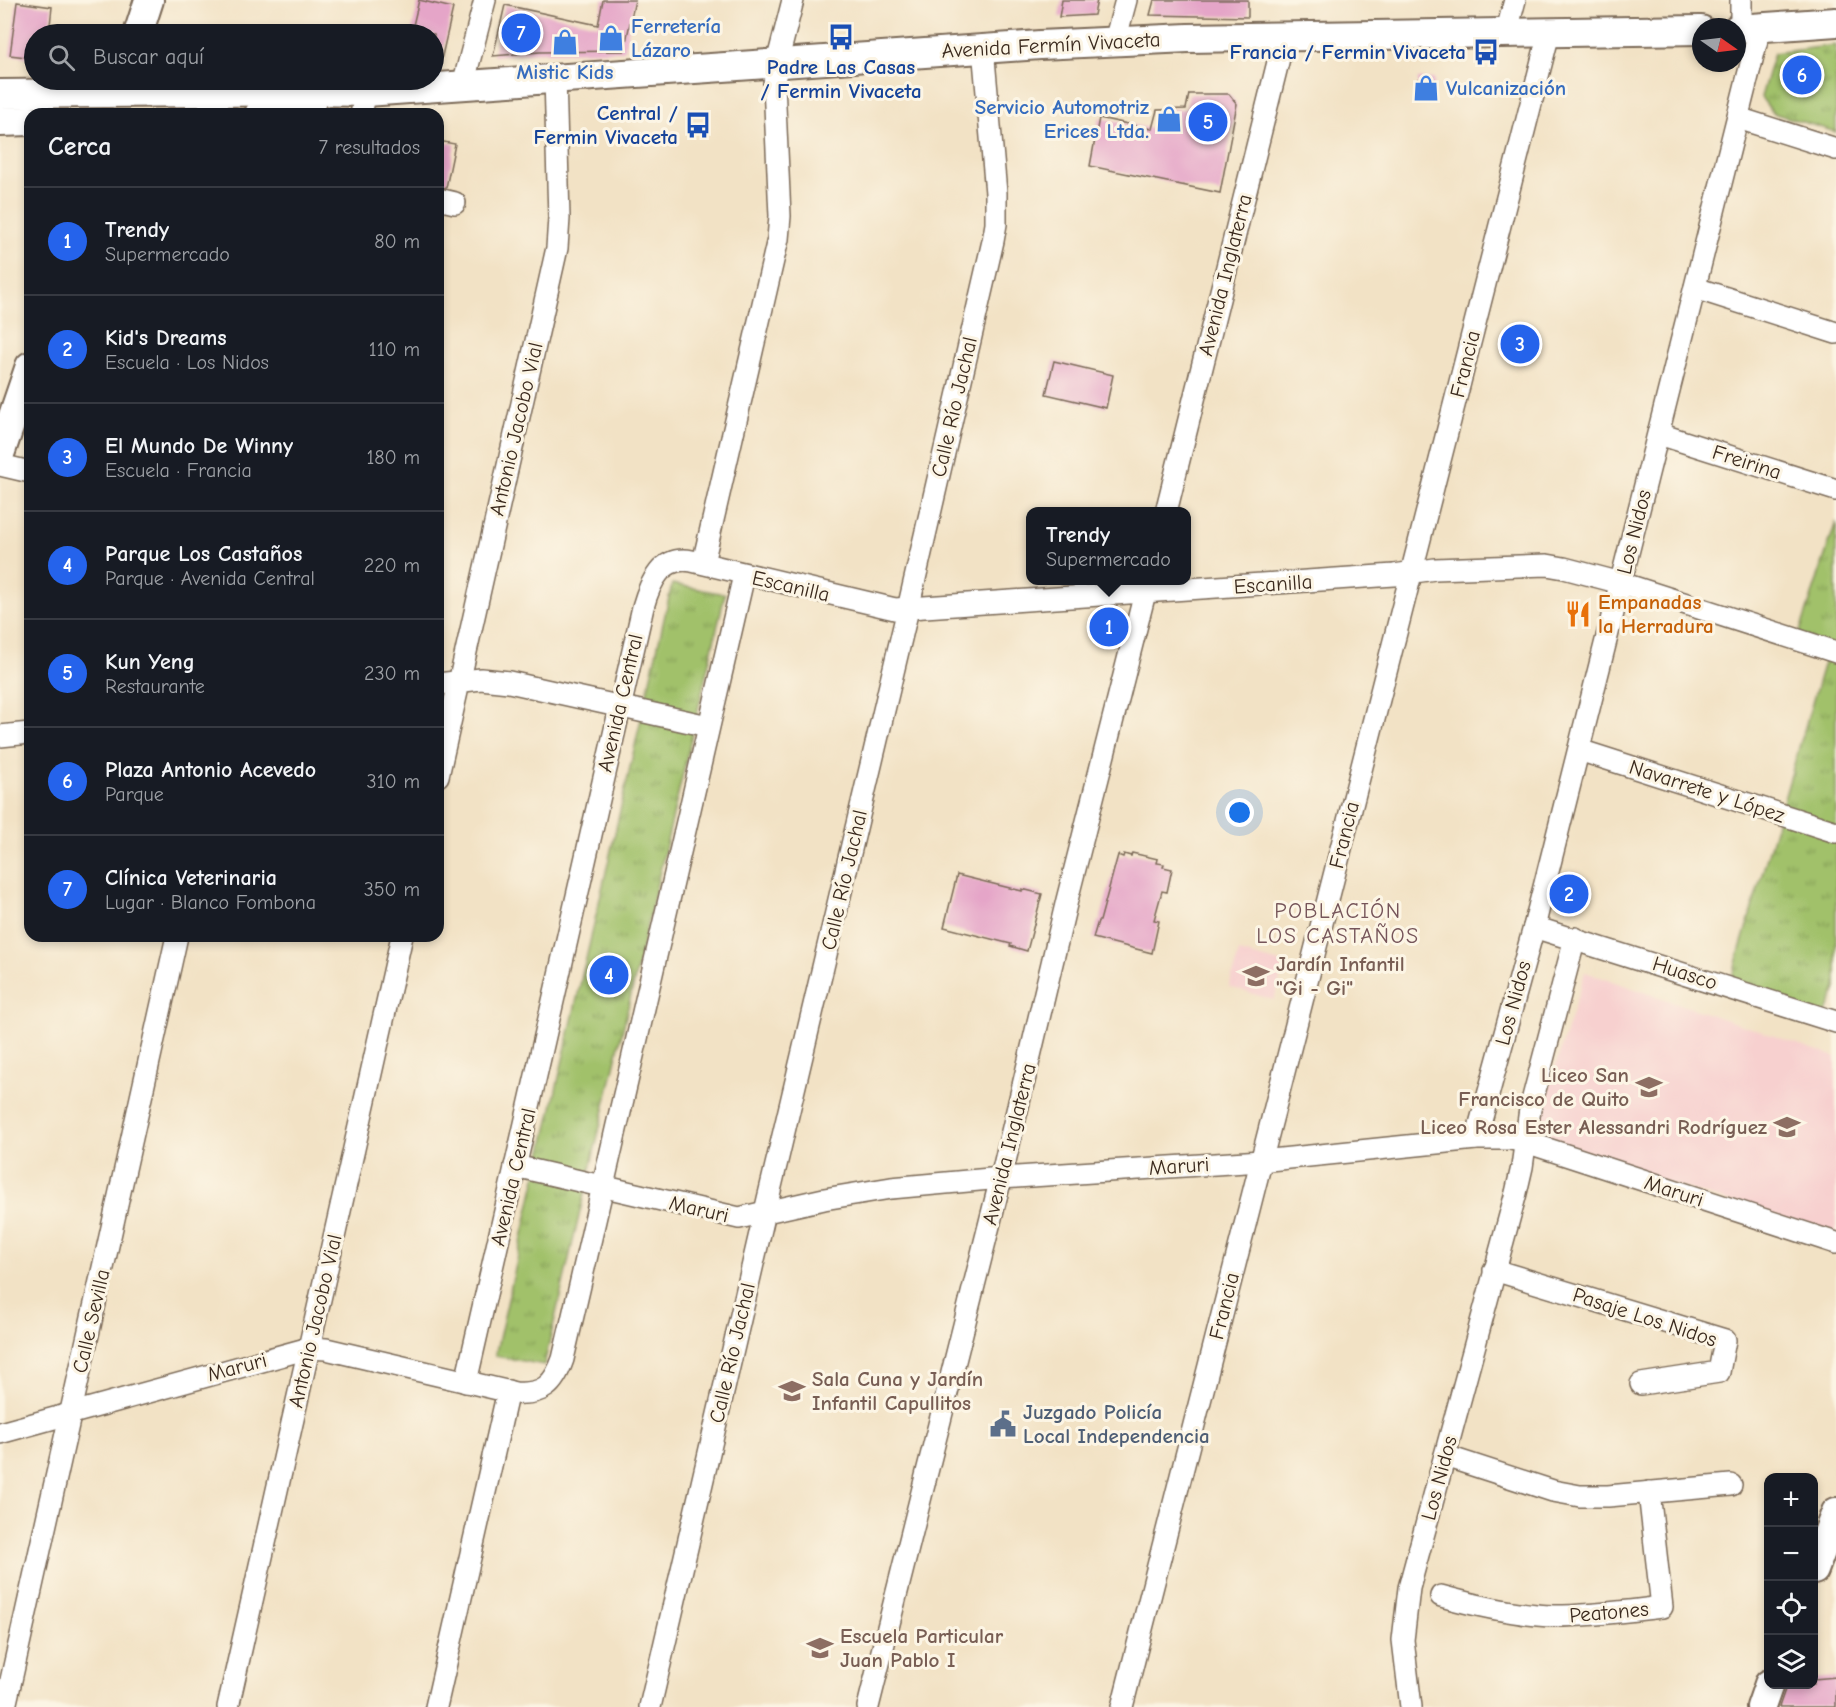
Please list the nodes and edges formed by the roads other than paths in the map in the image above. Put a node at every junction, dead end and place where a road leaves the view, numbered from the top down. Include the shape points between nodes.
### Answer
1 (149, 0) edge
2 (485, 0) edge
3 (793, 0) edge
4 (1126, 0) edge
5 (1515, 0) edge
6 (1741, 0) edge
7 (1744, 18) edge
8 (1836, 22) edge
9 (141, 24) edge
10 (1746, 29) edge
11 (1692, 30) edge
12 (1549, 33) junction
13 (1506, 34) junction
14 (1284, 38) junction
15 (1116, 41) junction
16 (983, 48) junction
17 (777, 63) junction
18 (1742, 72) edge
19 (555, 78) junction
20 (463, 85) junction
21 (444, 88) edge
22 (435, 90) edge
23 (0, 94) edge
24 (120, 96) edge
25 (363, 103) edge
26 (315, 108) edge
27 (1738, 118) junction
28 (24, 121) edge
29 (0, 122) edge
30 (1836, 149) edge
31 (1695, 288) junction
32 (1836, 333) edge
33 (24, 384) edge
34 (1659, 434) junction
35 (0, 454) edge
36 (0, 465) edge
37 (24, 471) edge
38 (1836, 490) edge
39 (1167, 507) edge
40 (703, 563) junction
41 (1411, 572) junction
42 (744, 575) junction
43 (1191, 584) edge
44 (1621, 584) junction
45 (1182, 585) edge
46 (1147, 587) edge
47 (908, 609) junction
48 (1836, 652) edge
49 (459, 681) junction
50 (444, 683) edge
51 (620, 707) junction
52 (708, 726) junction
53 (24, 734) edge
54 (0, 736) edge
55 (444, 749) edge
56 (1579, 750) junction
57 (1836, 832) edge
58 (1534, 927) junction
59 (1575, 938) junction
60 (176, 942) edge
61 (401, 942) edge
62 (1836, 1022) edge
63 (1476, 1139) junction
64 (1526, 1142) junction
65 (1261, 1161) junction
66 (515, 1166) junction
67 (1001, 1178) junction
68 (602, 1187) junction
69 (765, 1213) junction
70 (1836, 1244) edge
71 (1494, 1270) junction
72 (309, 1348) junction
73 (466, 1382) junction
74 (1641, 1383) dead end
75 (508, 1391) junction
76 (70, 1413) junction
77 (0, 1433) edge
78 (1445, 1455) junction
79 (1731, 1485) dead end
80 (1649, 1492) junction
81 (1836, 1512) edge
82 (1818, 1559) edge
83 (1441, 1596) dead end
84 (1767, 1689) edge
85 (5, 1707) edge
86 (228, 1707) edge
87 (436, 1707) edge
88 (650, 1707) edge
89 (868, 1707) edge
90 (1122, 1707) edge
91 (1411, 1707) edge
92 (1761, 1707) edge

1 - 9 main road
2 - 20 street
3 - 17 street
4 - 15 street
5 - 13 street
6 - 7 street, Los Nidos
8 - 10 main road
11 - 12 main road, Avenida Fermín Vivaceta
12 - 13 main road, Avenida Fermín Vivaceta
12 - 41 street, Francia
13 - 14 main road, Avenida Fermín Vivaceta
14 - 15 main road, Avenida Fermín Vivaceta
14 - 39 street, Avenida Inglaterra
15 - 16 main road, Avenida Fermín Vivaceta
16 - 17 main road, Avenida Fermín Vivaceta
16 - 47 street, Calle Río Jachal via 996,224
17 - 19 main road, Avenida Fermín Vivaceta
17 - 40 street via 774,84 778,239
18 - 27 street, Los Nidos
19 - 20 main road, Avenida Fermín Vivaceta
19 - 49 street, Antonio Jacobo Vial via 557,248
20 - 21 main road, Avenida Fermín Vivaceta
22 - 25 main road, Avenida Fermín Vivaceta
23 - 24 main road, Avenida Fermín Vivaceta
24 - 25 main road, Avenida Fermín Vivaceta via 305,91
25 - 26 main road, Avenida Fermín Vivaceta
27 - 30 street
27 - 31 street, Los Nidos
28 - 29 main road
31 - 32 street
31 - 34 street, Los Nidos
33 - 35 main road
34 - 38 street, Freirina
34 - 44 street, Los Nidos
36 - 37 street
40 - 42 street, Escanilla
40 - 51 street, Avenida Central via 672,561 650,584
41 - 43 street, Escanilla
41 - 44 street, Escanilla via 1547,565
41 - 65 street, Francia
42 - 47 street, Escanilla via 882,607
42 - 52 street
44 - 48 street, Escanilla
44 - 56 street, Los Nidos
45 - 46 street, Escanilla
46 - 47 street, Escanilla
46 - 67 street, Avenida Inglaterra
47 - 69 street, Calle Río Jachal
49 - 50 street
49 - 51 street via 509,682
49 - 55 street, Antonio Jacobo Vial
51 - 52 street
51 - 66 street, Avenida Central
52 - 68 street
53 - 54 street
56 - 57 street, Navarrete y López
56 - 58 street, Los Nidos
58 - 59 street, Huasco
58 - 63 street, Los Nidos
59 - 62 street, Huasco
59 - 64 street, Los Nidos via 1530,1109
60 - 76 street, Calle Sevilla
61 - 72 street, Antonio Jacobo Vial
63 - 64 street, Maruri
63 - 65 street, Maruri
64 - 70 street, Maruri
64 - 71 street, Los Nidos
65 - 67 street, Maruri
65 - 90 street, Francia
66 - 68 street, Maruri
66 - 73 street, Avenida Central
67 - 69 street, Maruri via 869,1191
67 - 89 street, Avenida Inglaterra
68 - 69 street, Maruri via 732,1218
68 - 75 street, Maruri via 557,1376 546,1387 524,1393
69 - 88 street, Calle Río Jachal
71 - 74 street, Pasaje Los Nidos via 1725,1340 1719,1372
71 - 78 street, Los Nidos
72 - 73 street, Maruri
72 - 76 street, Maruri
72 - 86 street, Antonio Jacobo Vial
73 - 75 street, Maruri
75 - 87 street
76 - 77 street, Maruri
76 - 85 street, Calle Sevilla
78 - 80 street via 1569,1495
78 - 91 street, Los Nidos via 1404,1613 1402,1640
79 - 80 street
80 - 83 street, Peatones via 1662,1607 1555,1616
81 - 82 main road
84 - 92 main road

